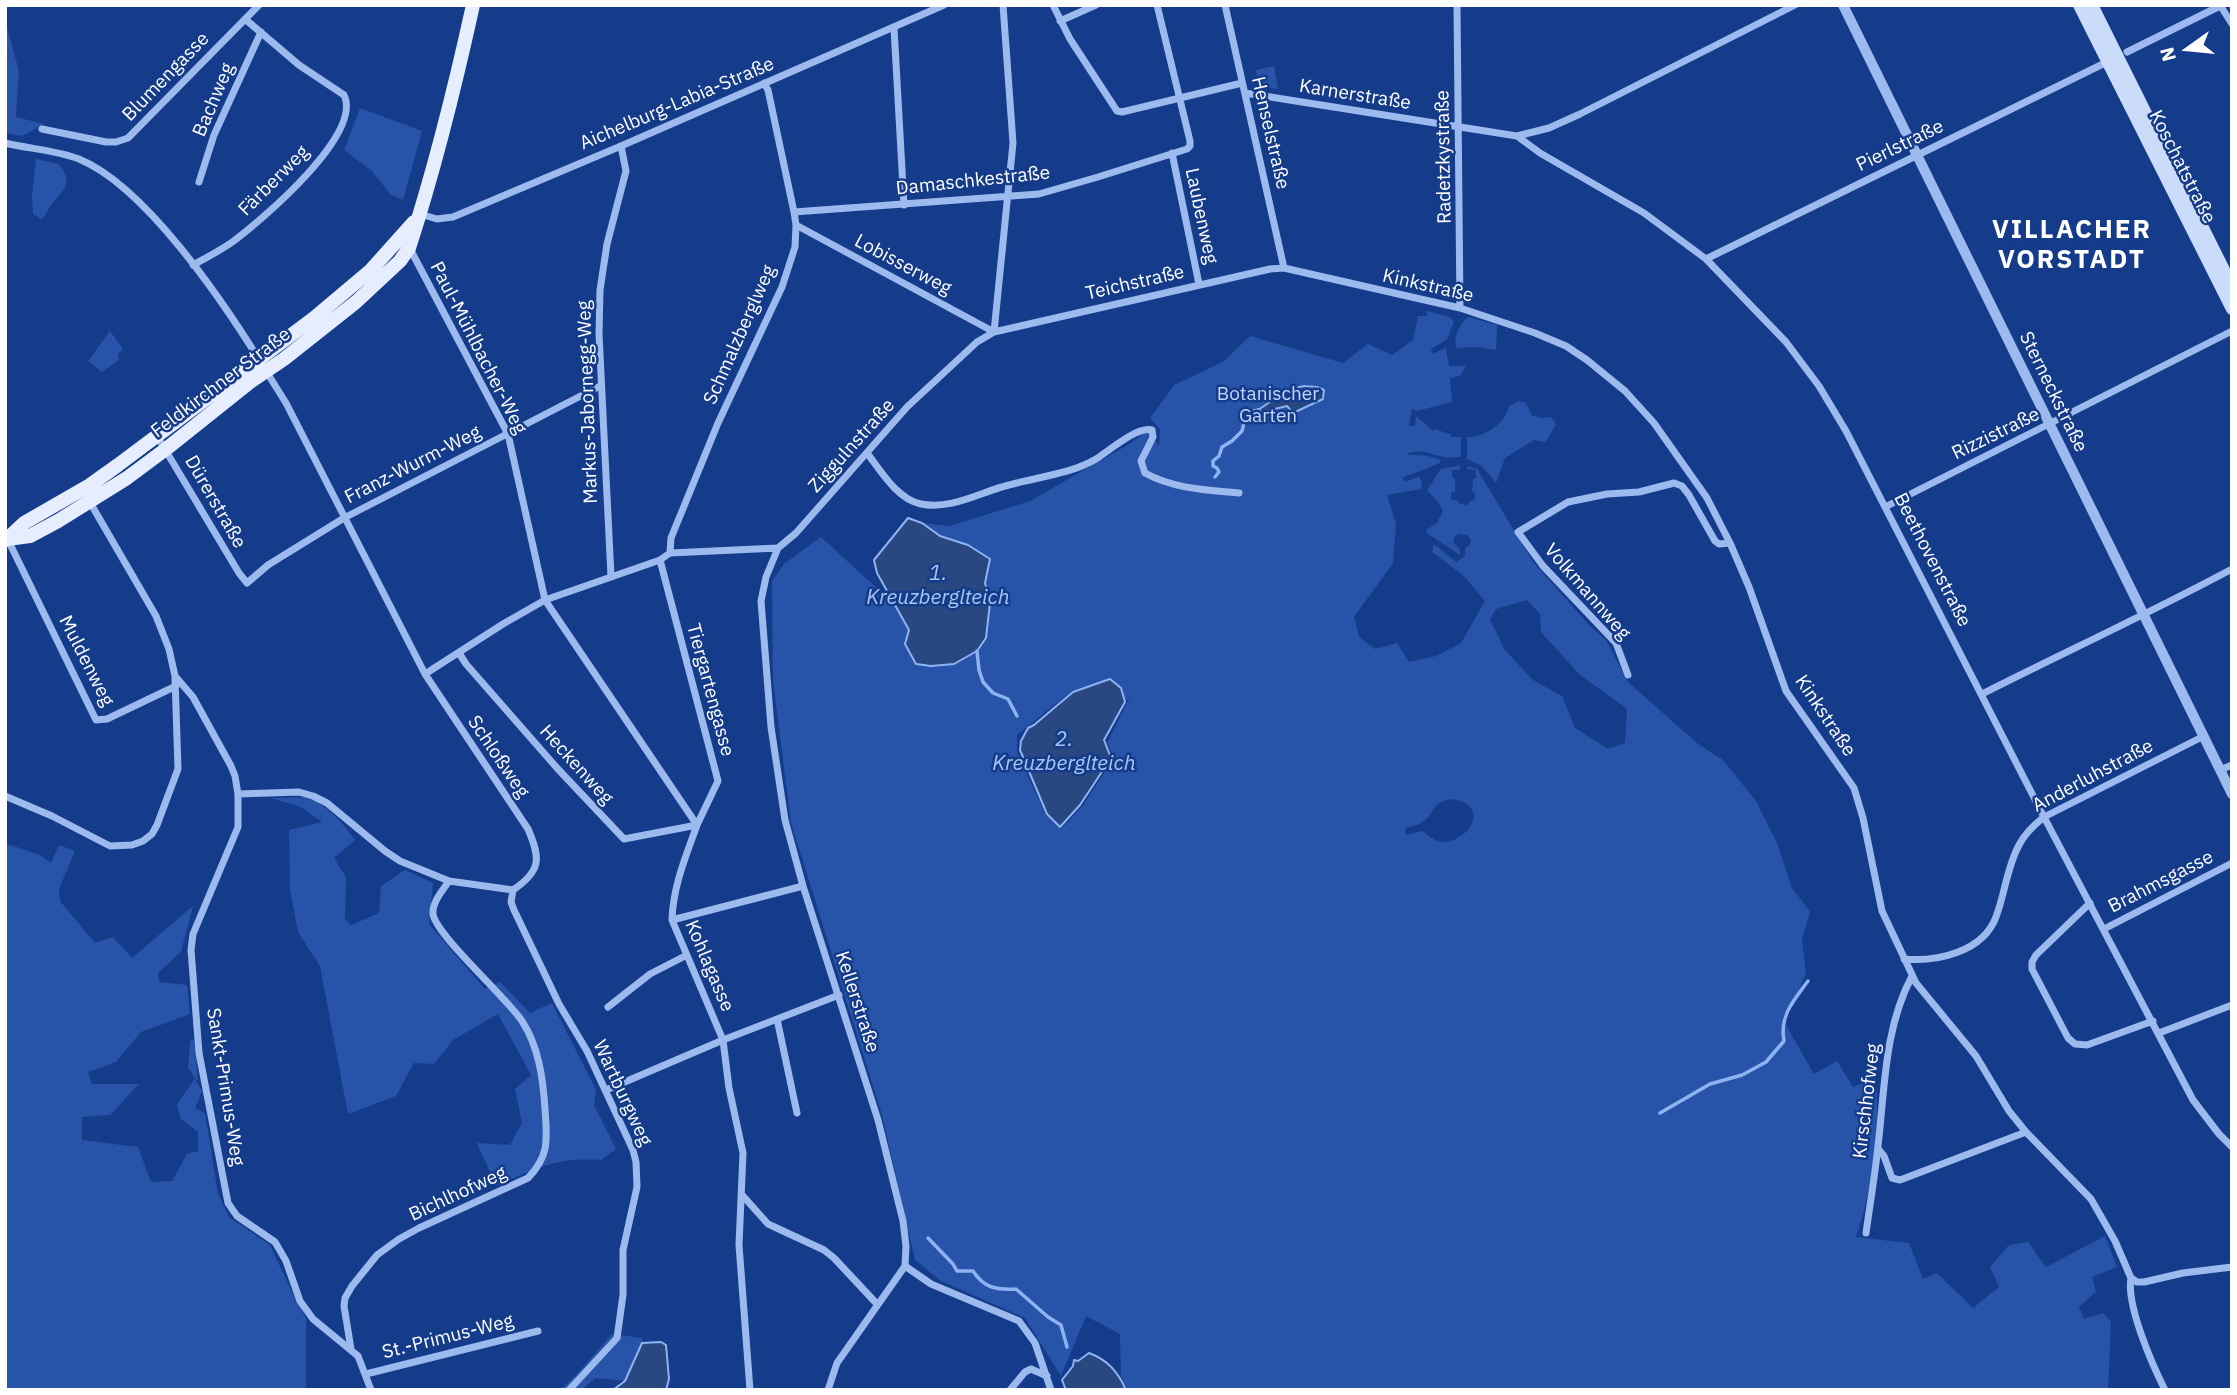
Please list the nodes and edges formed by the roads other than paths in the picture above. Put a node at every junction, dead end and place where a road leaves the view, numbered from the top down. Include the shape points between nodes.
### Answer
1 (259, 5) edge
2 (473, 5) edge
3 (944, 5) edge
4 (1003, 5) edge
5 (1053, 5) edge
6 (1096, 5) edge
7 (1157, 5) edge
8 (1225, 5) edge
9 (1457, 5) edge
10 (1795, 5) edge
11 (1843, 5) edge
12 (2079, 5) edge
13 (2092, 5) edge
14 (2220, 6) edge
15 (245, 19) junction
16 (1060, 22) junction
17 (2232, 24) edge
18 (894, 27) junction
19 (261, 32) junction
20 (2127, 52) dead end
21 (2107, 62) junction
22 (764, 83) junction
23 (1242, 83) junction
24 (1245, 93) junction
25 (1180, 97) junction
26 (1460, 128) junction
27 (42, 129) dead end
28 (1517, 136) junction
29 (9, 144) edge
30 (621, 146) junction
31 (1190, 146) joint
32 (1172, 153) junction
33 (1917, 155) junction
34 (199, 182) dead end
35 (1009, 197) junction
36 (904, 205) junction
37 (794, 212) junction
38 (420, 214) junction
39 (796, 225) junction
40 (407, 241) junction
41 (1706, 259) junction
42 (193, 265) junction
43 (1284, 268) junction
44 (1199, 284) junction
45 (2232, 286) edge
46 (1460, 308) junction
47 (2232, 309) edge
48 (2232, 331) edge
49 (994, 332) junction
50 (262, 365) junction
51 (600, 386) junction
52 (2050, 425) junction
53 (508, 434) junction
54 (158, 436) junction
55 (166, 449) junction
56 (867, 453) junction
57 (1239, 493) dead end
58 (86, 496) junction
59 (1886, 506) junction
60 (344, 518) junction
61 (7, 540) edge
62 (1730, 543) junction
63 (778, 548) junction
64 (670, 554) junction
65 (660, 560) junction
66 (2232, 569) edge
67 (611, 576) junction
68 (247, 583) joint
69 (545, 600) junction
70 (2143, 614) junction
71 (459, 653) junction
72 (425, 674) junction
73 (1628, 675) dead end
74 (175, 676) junction
75 (176, 686) junction
76 (1982, 694) junction
77 (2204, 736) junction
78 (2232, 765) edge
79 (2220, 771) junction
80 (238, 794) junction
81 (2232, 794) edge
82 (5, 796) edge
83 (2044, 817) junction
84 (697, 825) junction
85 (2232, 863) edge
86 (449, 880) junction
87 (803, 886) junction
88 (513, 890) junction
89 (2090, 903) junction
90 (672, 920) junction
91 (2104, 929) junction
92 (687, 955) junction
93 (1904, 959) junction
94 (1912, 976) junction
95 (839, 995) junction
96 (2232, 1005) edge
97 (608, 1007) dead end
98 (777, 1019) junction
99 (2152, 1021) junction
100 (2159, 1033) junction
101 (723, 1040) junction
102 (606, 1090) junction
103 (797, 1113) dead end
104 (2026, 1132) junction
105 (2232, 1147) edge
106 (1878, 1149) junction
107 (743, 1196) junction
108 (1866, 1233) dead end
109 (905, 1266) junction
110 (2232, 1267) edge
111 (2131, 1278) junction
112 (877, 1304) junction
113 (538, 1331) dead end
114 (351, 1349) junction
115 (366, 1374) junction
116 (1047, 1376) junction
117 (371, 1390) edge
118 (569, 1390) edge
119 (750, 1390) edge
120 (828, 1390) edge
121 (1010, 1390) edge
122 (1051, 1390) edge
123 (2165, 1390) edge

1 - 15 street, Blumengasse
2 - 38 main road, Feldkirchner Straße
3 - 18 street, Aichelburg-Labia-Straße
4 - 35 street via 1013,143
5 - 16 street
6 - 16 street
7 - 25 street, Laubenweg
8 - 23 street, Henselstraße
9 - 26 street, Radetzkystraße
10 - 28 street via 1580,114
11 - 33 street, Sterneckstraße
12 - 21 main road, Koschatstraße
13 - 45 main road, Koschatstraße
14 - 17 street
14 - 20 street
15 - 19 street, Färberweg
15 - 27 street, Blumengasse via 128,138 106,142
16 - 25 street via 1117,111
18 - 22 street, Aichelburg-Labia-Straße
18 - 36 street
19 - 34 street, Bachweg via 214,135
19 - 42 street, Färberweg via 344,95 345,116 330,145 295,188 235,240
21 - 33 street, Pierlstraße
21 - 47 main road, Koschatstraße
22 - 30 street, Aichelburg-Labia-Straße
22 - 37 street, Schmalzberglweg
23 - 24 street, Henselstraße
23 - 25 street
24 - 26 street, Karnerstraße
24 - 43 street, Henselstraße
25 - 31 street, Laubenweg
26 - 28 street, Beethovenstraße
26 - 46 street, Radetzkystraße
28 - 41 street, Beethovenstraße via 1644,213
29 - 42 street, Schloßweg via 67,155 110,176
30 - 38 street, Aichelburg-Labia-Straße via 453,217
30 - 51 street, Markus-Jabornegg-Weg via 626,171 600,290
31 - 32 street, Damaschkestraße
32 - 35 street, Damaschkestraße via 1039,194
32 - 44 street, Laubenweg
33 - 41 street, Pierlstraße
33 - 52 street, Sterneckstraße
35 - 36 street, Damaschkestraße
35 - 49 street
36 - 37 street, Damaschkestraße
37 - 39 street, Schmalzberglweg
38 - 40 main road, Feldkirchner Straße
39 - 49 street, Lobisserweg
39 - 64 street, Schmalzberglweg via 795,247 782,287 714,432 671,538
40 - 50 main road, Feldkirchner Straße
40 - 53 street, Paul-Mühlbacher-Weg
41 - 59 street, Beethovenstraße via 1786,342 1819,386
42 - 50 street, Schloßweg
43 - 44 street, Teichstraße
43 - 46 street, Kinkstraße
44 - 49 street, Teichstraße
46 - 62 street, Kinkstraße via 1566,346 1609,375 1679,456
48 - 52 street, Rizzistraße
49 - 56 street, Ziggulnstraße via 977,342 907,407
50 - 54 main road, Feldkirchner Straße
50 - 55 main road, Feldkirchner Straße
50 - 60 street, Schloßweg
51 - 53 street, Franz-Wurm-Weg
51 - 67 street, Markus-Jabornegg-Weg
52 - 59 street, Rizzistraße
52 - 70 street, Sterneckstraße
53 - 60 street, Franz-Wurm-Weg
53 - 69 street, Paul-Mühlbacher-Weg
54 - 55 street, Dürerstraße
54 - 58 main road, Feldkirchner Straße
55 - 58 main road, Feldkirchner Straße
55 - 68 street, Dürerstraße
56 - 57 street via 901,494 922,504 944,504 1077,467 1147,428 1153,437 1141,461 1145,473 1182,486
56 - 63 street, Ziggulnstraße
58 - 61 main road, Feldkirchner Straße via 30,536
58 - 74 street, Sankt-Primus-Weg via 156,616
59 - 76 street, Beethovenstraße
60 - 68 street, Franz-Wurm-Weg
60 - 72 street, Schloßweg
61 - 75 street, Muldenweg via 96,720
62 - 73 street, Volkmannweg via 1715,541 1689,495 1674,483 1567,502 1518,532 1543,566 1616,643
62 - 93 street, Kinkstraße via 1786,691 1854,788 1882,911
63 - 64 street
63 - 87 street, Kellerstraße via 761,601 765,668 785,820
64 - 65 street
65 - 67 street
65 - 84 street, Tiergartengasse via 718,781
66 - 70 street
67 - 69 street
69 - 71 street
69 - 84 street
70 - 76 street
70 - 77 street, Sterneckstraße
71 - 72 street
71 - 84 street, Heckenweg via 624,839
72 - 88 street, Schloßweg via 535,846 536,869
74 - 75 street
74 - 80 street, Sankt-Primus-Weg via 193,697 231,766
75 - 82 street via 178,769 157,825 143,841 110,846
76 - 83 street, Beethovenstraße
77 - 79 street, Sterneckstraße
77 - 83 street, Anderluhstraße
78 - 79 street
79 - 81 street, Sterneckstraße
80 - 86 street via 299,792 313,796 400,861
80 - 114 street, Sankt-Primus-Weg via 238,827 197,923 191,950 199,1053 228,1203 237,1216 275,1242 300,1301 313,1319
83 - 89 street, Beethovenstraße
83 - 93 street, Anderluhstraße via 2020,843 1996,919 1979,940 1952,954
84 - 90 street, Kohlagasse via 678,878
85 - 91 street, Brahmsgasse
86 - 88 street
86 - 114 street, Bichlhofweg via 434,916 443,932 512,1007 531,1037 544,1088 546,1154 528,1178 419,1228 377,1255 345,1298
87 - 90 street
87 - 95 street, Kellerstraße
88 - 102 street, Wartburgweg via 514,910
89 - 91 street, Beethovenstraße
89 - 99 street via 2032,961 2068,1038 2081,1046
90 - 92 street, Kohlagasse
91 - 99 street, Beethovenstraße
92 - 97 street via 650,974
92 - 101 street, Kohlagasse
93 - 94 street, Kinkstraße
94 - 104 street, Kinkstraße via 1976,1056
94 - 106 street, Kirschhofweg via 1901,997 1888,1047
95 - 98 street
95 - 109 street, Kellerstraße via 903,1221
96 - 100 street
98 - 101 street
98 - 103 street
99 - 100 street, Beethovenstraße
100 - 105 street, Beethovenstraße via 2193,1100
101 - 102 street
101 - 107 street, Kohlagasse via 743,1153
102 - 118 street, Wartburgweg via 633,1150 637,1187 623,1250 617,1338
104 - 106 street via 1900,1180 1892,1178
104 - 111 street, Kinkstraße via 2091,1199
106 - 108 street, Kirschhofweg
107 - 112 street via 768,1224 834,1258
107 - 119 street, Kohlagasse via 740,1274
109 - 112 street
109 - 116 street via 931,1284 1019,1321 1035,1343
110 - 111 street via 2144,1282
111 - 123 street, Kinkstraße via 2130,1292 2141,1331
112 - 120 street via 837,1363
113 - 115 street, St.-Primus-Weg
114 - 115 street, Sankt-Primus-Weg
115 - 117 street, Sankt-Primus-Weg
116 - 121 street via 1031,1369
116 - 122 street

